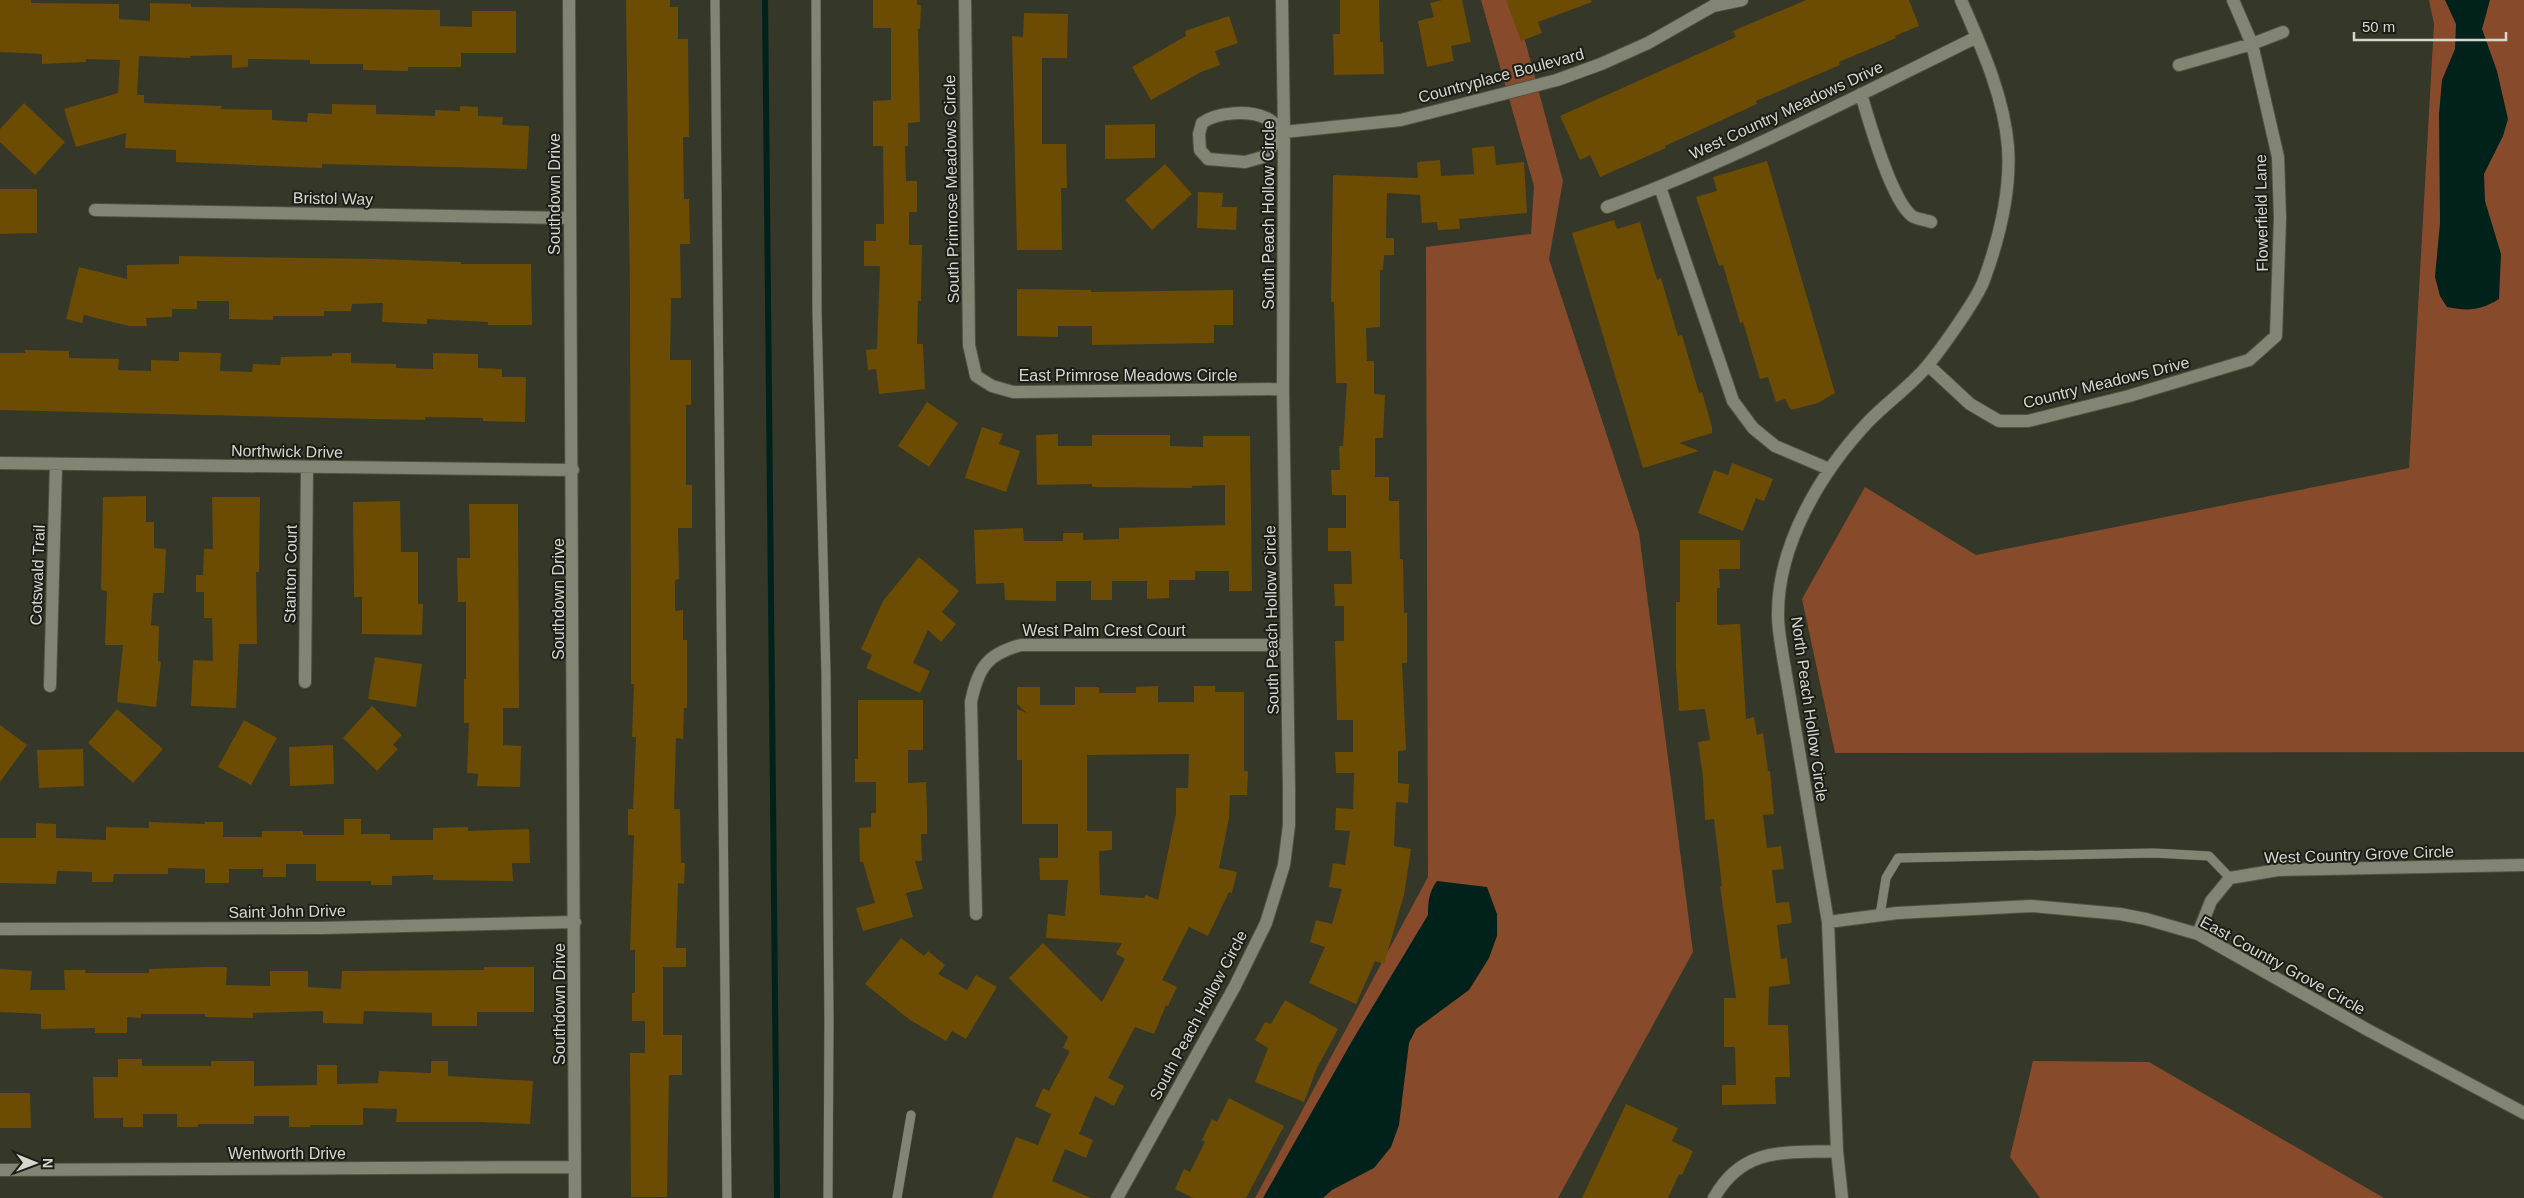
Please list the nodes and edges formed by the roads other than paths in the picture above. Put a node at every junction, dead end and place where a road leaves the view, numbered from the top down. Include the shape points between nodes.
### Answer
1 (569, 0) edge
2 (715, 0) edge
3 (816, 0) edge
4 (965, 0) edge
5 (1282, 0) edge
6 (1742, 0) edge
7 (1961, 0) edge
8 (2233, 0) edge
9 (1716, 3) edge
10 (2283, 32) dead end
11 (1977, 37) junction
12 (2252, 44) junction
13 (2179, 65) dead end
14 (1861, 94) junction
15 (1284, 132) junction
16 (1660, 187) junction
17 (1607, 207) dead end
18 (95, 210) dead end
19 (570, 218) junction
20 (1931, 222) dead end
21 (2249, 360) joint
22 (1928, 365) junction
23 (976, 376) joint
24 (1283, 390) junction
25 (0, 463) edge
26 (56, 465) junction
27 (307, 467) junction
28 (1829, 469) junction
29 (573, 470) junction
30 (1287, 646) junction
31 (305, 682) dead end
32 (50, 686) dead end
33 (2524, 865) edge
34 (2230, 878) junction
35 (976, 914) dead end
36 (1880, 915) junction
37 (575, 922) junction
38 (1828, 922) junction
39 (0, 929) edge
40 (2198, 934) junction
41 (2524, 1113) edge
42 (911, 1115) dead end
43 (1837, 1151) junction
44 (575, 1168) junction
45 (0, 1170) edge
46 (576, 1198) edge
47 (727, 1198) edge
48 (828, 1198) edge
49 (897, 1198) edge
50 (1117, 1198) edge
51 (1714, 1198) edge
52 (1842, 1198) edge

1 - 19 street, Southdown Drive
2 - 47 lane
3 - 48 lane via 817,310 826,675
4 - 23 street, South Primrose Meadows Circle via 969,346
5 - 15 street, South Peach Hollow Circle
6 - 9 street, Countryplace Boulevard
7 - 11 street, North Peach Hollow Circle
8 - 12 street, Flowerfield Lane
9 - 15 street, Countryplace Boulevard via 1648,43 1557,80 1401,120
10 - 12 street
11 - 14 street, West Country Meadows Drive
11 - 22 street, North Peach Hollow Circle via 2000,101 2008,147 2005,197 1984,282
12 - 13 street
12 - 21 street, Flowerfield Lane via 2278,157 2280,218 2276,336
14 - 16 street, West Country Meadows Drive
14 - 20 street via 1881,158 1897,195 1912,216
15 - 15 street via 1266,118 1237,113 1212,116 1202,123 1200,150 1208,159 1245,162 1263,158
15 - 24 street, South Peach Hollow Circle
16 - 17 street, West Country Meadows Drive
16 - 28 street via 1733,401 1753,428 1775,446
18 - 19 street, Bristol Way
19 - 29 street, Southdown Drive
21 - 22 street, Country Meadows Drive via 2028,422 1999,421 1970,404
22 - 28 street, North Peach Hollow Circle via 1870,420
23 - 24 street, East Primrose Meadows Circle via 992,386 1013,392
24 - 30 street, South Peach Hollow Circle
25 - 26 street, Northwick Drive
26 - 27 street, Northwick Drive
26 - 32 street, Cotswald Trail
27 - 29 street, Northwick Drive
27 - 31 street, Stanton Court
28 - 38 street, North Peach Hollow Circle via 1799,522 1781,581 1778,616
29 - 37 street, Southdown Drive
30 - 35 street, West Palm Crest Court via 1021,645 1001,650 983,666 975,682 971,702
30 - 50 street, South Peach Hollow Circle via 1289,825 1276,895 1235,986
33 - 34 street, West Country Grove Circle via 2278,870
34 - 36 lane via 2209,856 2154,853 1898,858 1886,878
34 - 40 street via 2211,901
36 - 38 street, East Country Grove Circle
36 - 40 street, East Country Grove Circle via 2032,906 2120,914
37 - 39 street, Saint John Drive via 310,928
37 - 44 street, Southdown Drive
38 - 43 street, North Peach Hollow Circle
40 - 41 street, East Country Grove Circle
42 - 49 lane
43 - 51 street via 1772,1154 1745,1162 1720,1186
43 - 52 street, North Peach Hollow Circle
44 - 45 street, Wentworth Drive
44 - 46 street, Southdown Drive

